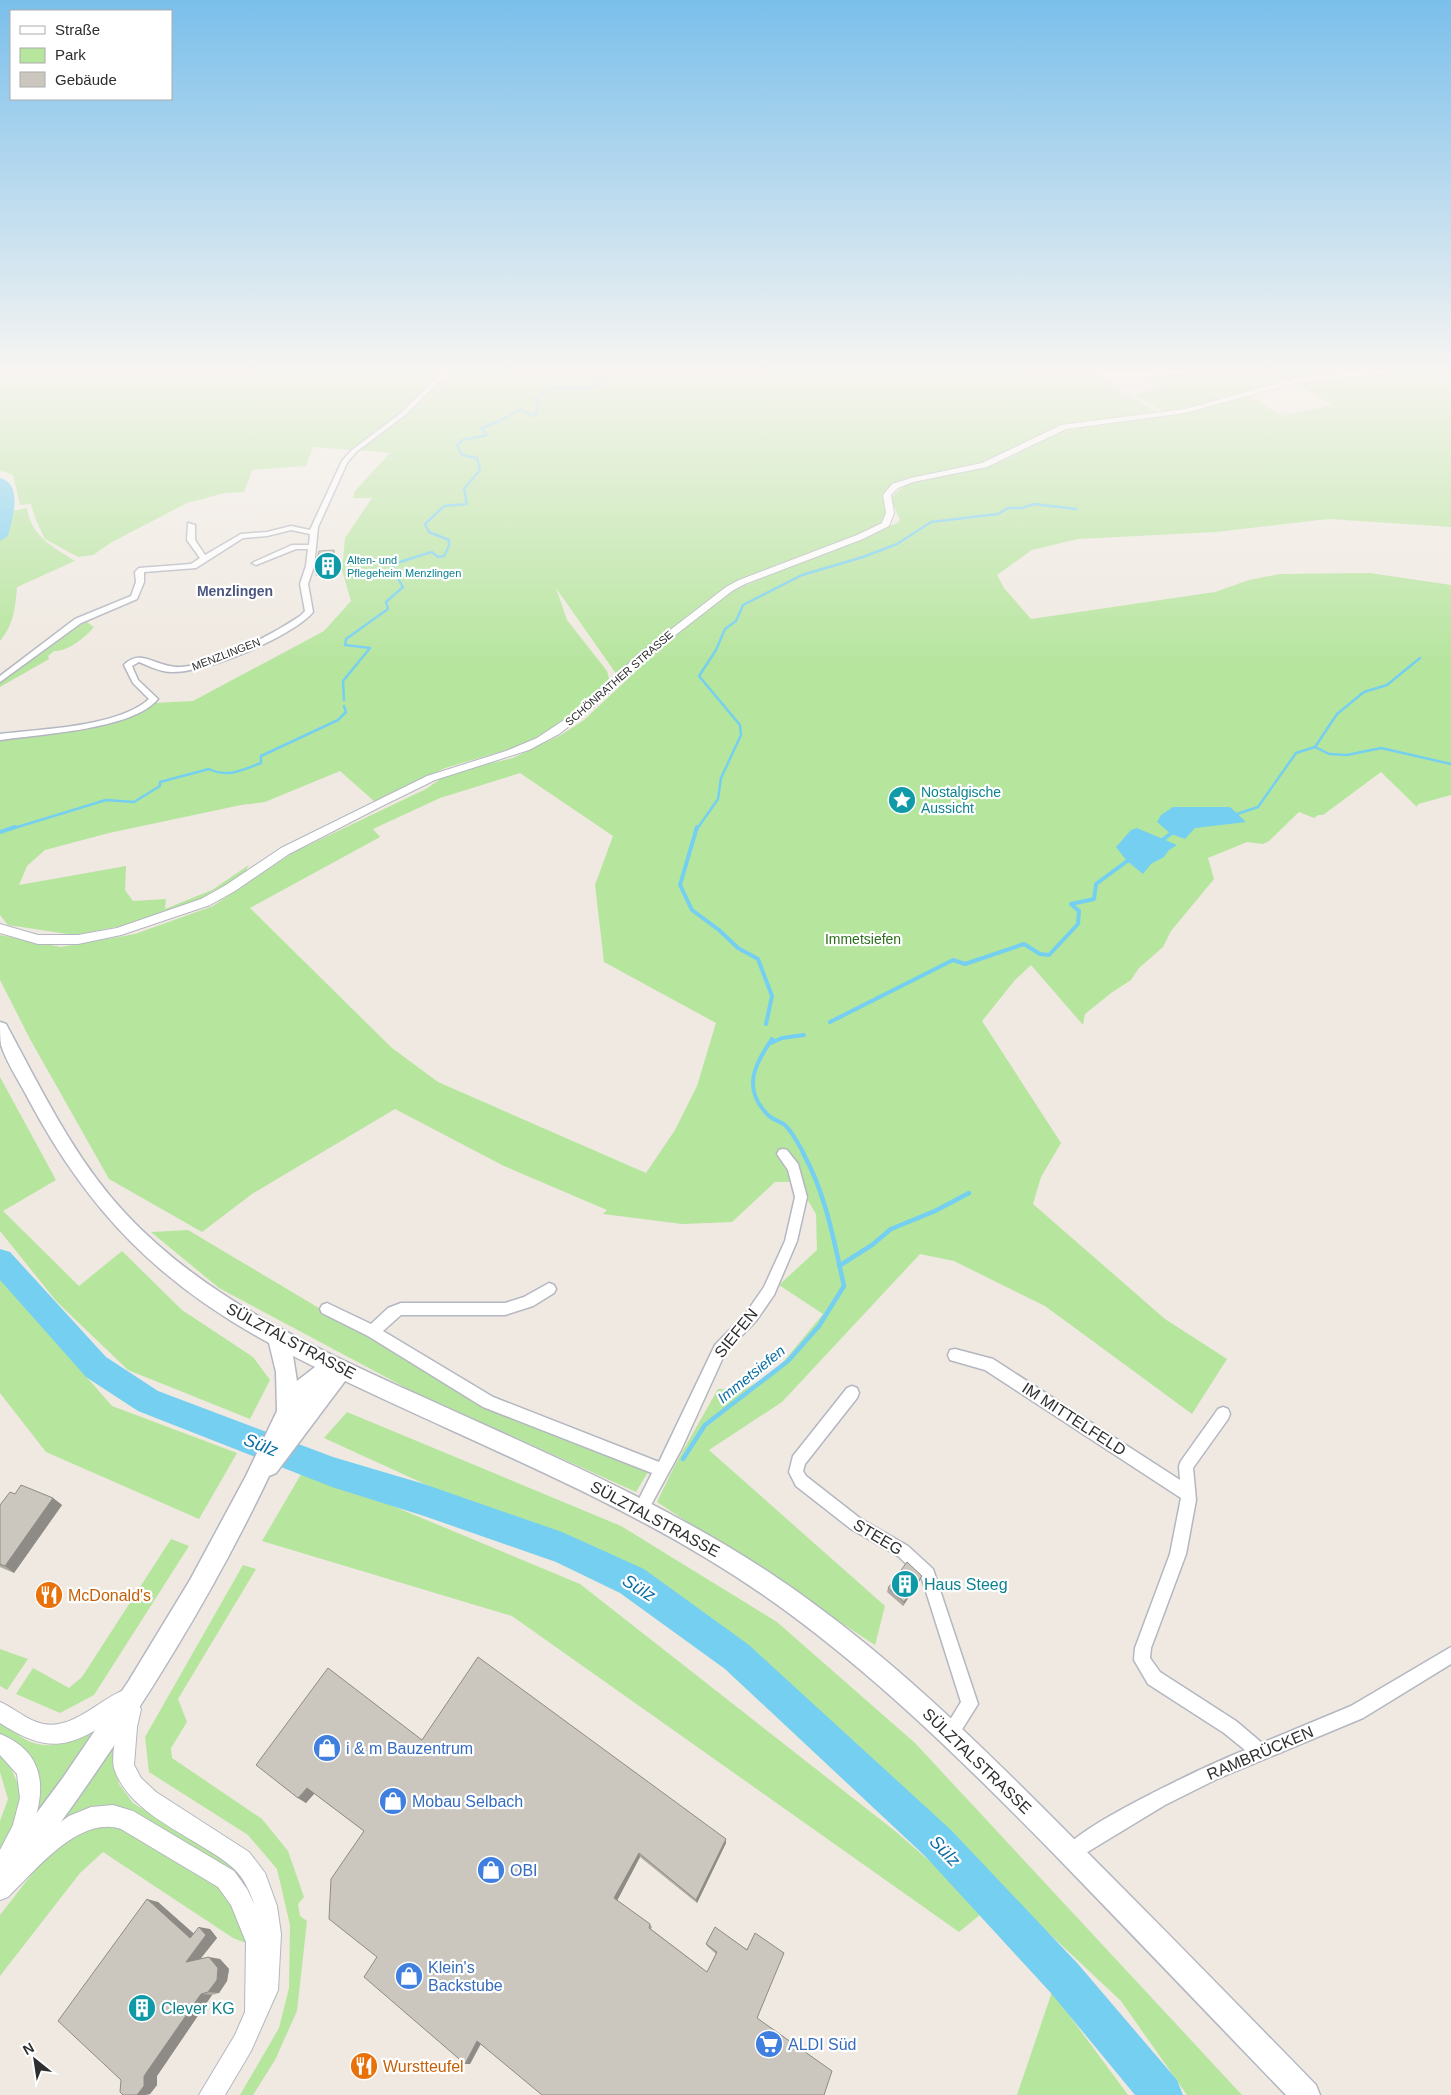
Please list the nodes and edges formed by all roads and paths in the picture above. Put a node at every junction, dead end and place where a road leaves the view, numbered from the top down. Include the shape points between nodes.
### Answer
1 (341, 469) edge
2 (966, 469) edge
3 (191, 525) dead end
4 (313, 533) junction
5 (313, 547) junction
6 (204, 560) junction
7 (256, 563) dead end
8 (0, 680) edge
9 (0, 737) edge
10 (0, 928) edge
11 (0, 1028) edge
12 (783, 1154) dead end
13 (549, 1289) dead end
14 (327, 1309) dead end
15 (373, 1332) junction
16 (276, 1336) junction
17 (956, 1355) dead end
18 (338, 1368) junction
19 (852, 1393) dead end
20 (286, 1413) junction
21 (1223, 1414) dead end
22 (305, 1420) joint
23 (662, 1470) junction
24 (255, 1483) junction
25 (1188, 1494) junction
26 (641, 1509) junction
27 (1451, 1655) edge
28 (135, 1693) junction
29 (0, 1712) edge
30 (950, 1733) junction
31 (0, 1744) edge
32 (1260, 1752) junction
33 (1071, 1854) junction
34 (0, 1872) edge
35 (0, 1883) edge
36 (0, 1889) edge
37 (254, 2020) junction
38 (211, 2095) edge
39 (1306, 2095) edge

1 - 4 street, MENZLINGEN
2 - 10 street, SCHÖNRATHER STRASSE via 902,482 887,495 890,514 886,524 742,582 725,592 635,663 589,707 532,746 431,778 275,856 212,899 105,935 65,942 33,938
3 - 6 street via 191,540
4 - 5 street, MENZLINGEN
4 - 6 street via 291,528 242,536
5 - 7 street via 287,550
5 - 9 street, MENZLINGEN via 304,584 309,612 297,623 189,669 168,670 138,659 133,661 128,665 130,675 138,687 154,699 148,706 129,714 86,726
6 - 8 street via 185,568 142,570 134,597 78,621
11 - 16 main road, SÜLZTALSTRASSE via 56,1135 87,1181 118,1218 165,1262 208,1295
12 - 23 street, SIEFEN via 794,1168 800,1197 791,1241 769,1291 751,1317 720,1348
13 - 15 street via 528,1302 505,1308 400,1309
14 - 15 street
15 - 23 street via 488,1402
16 - 18 main road, SÜLZTALSTRASSE
16 - 20 main road via 286,1365
17 - 25 street, IM MITTELFELD via 988,1364
18 - 20 main road via 320,1373 307,1383
18 - 22 main road
18 - 26 main road, SÜLZTALSTRASSE
19 - 30 street, STEEG via 798,1461 796,1472 801,1481 856,1524 903,1551 928,1574 970,1704
20 - 24 main road
21 - 25 street via 1186,1466
22 - 24 main road
23 - 26 street, SIEFEN
24 - 28 main road
25 - 32 street via 1178,1554 1143,1648 1142,1660 1154,1678 1222,1722
26 - 30 main road, SÜLZTALSTRASSE via 716,1552 818,1621
27 - 32 street, RAMBRÜCKEN via 1357,1712
28 - 29 street via 91,1722 69,1731 49,1734 35,1732
28 - 35 main road
28 - 37 street via 127,1727 124,1766 134,1785 149,1799 241,1860 257,1881 266,1906 270,1934 267,1990
30 - 33 main road, SÜLZTALSTRASSE
31 - 34 street via 17,1755 28,1774 32,1797 25,1824
32 - 33 street, RAMBRÜCKEN via 1159,1799 1083,1843
33 - 39 main road, SÜLZTALSTRASSE
36 - 37 street via 62,1832 108,1814 125,1820 226,1879 239,1897 256,1942
37 - 38 street

